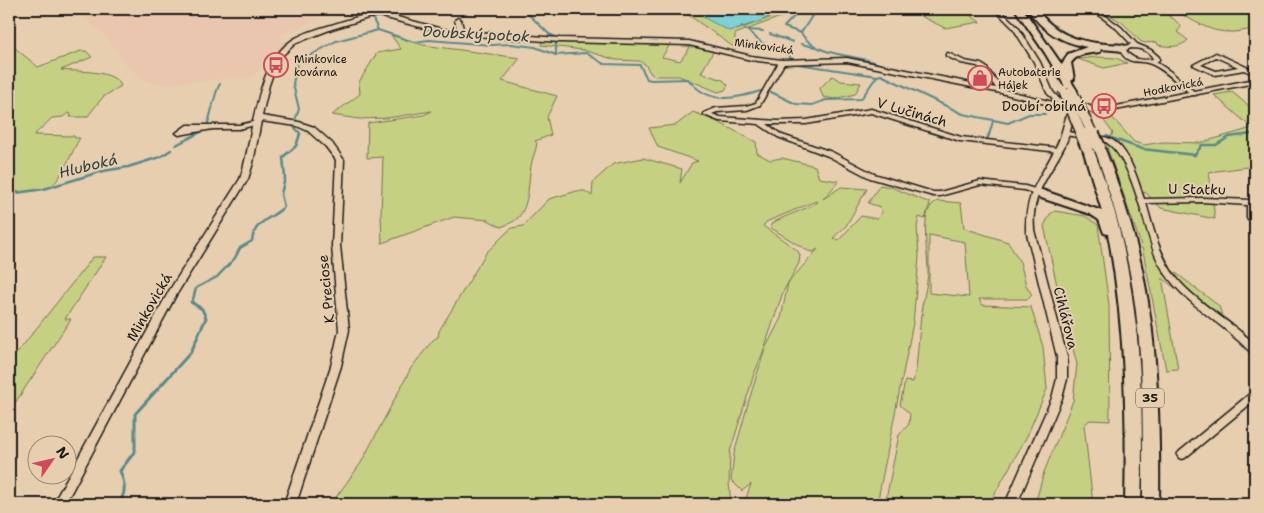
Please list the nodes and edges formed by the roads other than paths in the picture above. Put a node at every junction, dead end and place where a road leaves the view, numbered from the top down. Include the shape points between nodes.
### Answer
1 (996, 9) edge
2 (1010, 9) edge
3 (1019, 9) edge
4 (1032, 9) edge
5 (1093, 9) edge
6 (380, 12) edge
7 (458, 20) dead end
8 (461, 33) junction
9 (1135, 46) junction
10 (1125, 52) junction
11 (948, 55) dead end
12 (782, 62) junction
13 (1151, 62) junction
14 (1245, 68) junction
15 (1255, 73) edge
16 (1255, 82) edge
17 (1001, 91) junction
18 (1067, 91) junction
19 (1194, 94) junction
20 (1061, 106) junction
21 (1095, 112) junction
22 (1070, 117) junction
23 (258, 121) junction
24 (760, 123) junction
25 (213, 127) dead end
26 (1066, 134) junction
27 (1093, 146) junction
28 (1058, 150) junction
29 (1096, 168) junction
30 (1036, 192) junction
31 (1064, 201) junction
32 (1142, 201) junction
33 (1253, 202) edge
34 (1251, 218) dead end
35 (1118, 253) junction
36 (1255, 351) edge
37 (1255, 395) edge
38 (1182, 455) dead end
39 (58, 504) edge
40 (290, 504) edge
41 (1011, 504) edge
42 (1133, 504) edge
43 (1151, 504) edge

1 - 20 street via 1015,27 1038,62 1050,93
2 - 18 highway, 35
3 - 18 highway, 35 via 1050,53
4 - 10 highway via 1058,35
5 - 9 street via 1119,28
6 - 8 street, Minkovická via 442,31
6 - 23 street, Minkovická via 293,42 276,59
7 - 8 street
8 - 12 street, Minkovická via 560,40 689,43
9 - 10 street
9 - 13 street via 1155,55 1156,60
10 - 13 street via 1136,61
10 - 18 highway via 1092,50 1072,55 1066,63
11 - 17 street via 984,68
12 - 17 street, Minkovická via 847,60
12 - 24 street, V Lučinách via 758,104 706,114 719,119
13 - 19 street
14 - 14 street, Hodkovická via 1216,55 1196,65 1215,73
14 - 15 street, Hodkovická
16 - 19 street, Hodkovická
17 - 20 street, Minkovická
18 - 27 highway, 35, bridge
19 - 21 street, Hodkovická
20 - 21 street, Minkovická via 1083,105
20 - 22 street via 1062,112
21 - 22 street via 1095,117 1090,119
22 - 26 street
23 - 25 street via 239,127
23 - 39 street, Minkovická via 244,180 172,294
23 - 40 street, K Preciose via 295,123 311,129 340,160 336,246 344,330 336,366
24 - 28 street, V Lučinách via 806,122 872,111 960,139
24 - 30 street, V Lučinách via 780,136 830,154 872,176 933,194 980,183
26 - 28 street
26 - 32 street via 1104,139 1117,146
27 - 29 highway, 35
27 - 43 highway, 35 via 1122,217 1140,292 1150,406
28 - 30 street
29 - 31 highway via 1097,200 1089,204
29 - 35 highway, 35
30 - 31 highway
30 - 41 street, Cihlářova via 1029,209 1029,224 1062,357 1062,379 1057,398
31 - 35 highway via 1101,216
32 - 33 street, U Statku
32 - 36 street via 1157,254 1169,274
33 - 34 street, U Statku
35 - 42 highway, 35 via 1133,372
37 - 38 street

